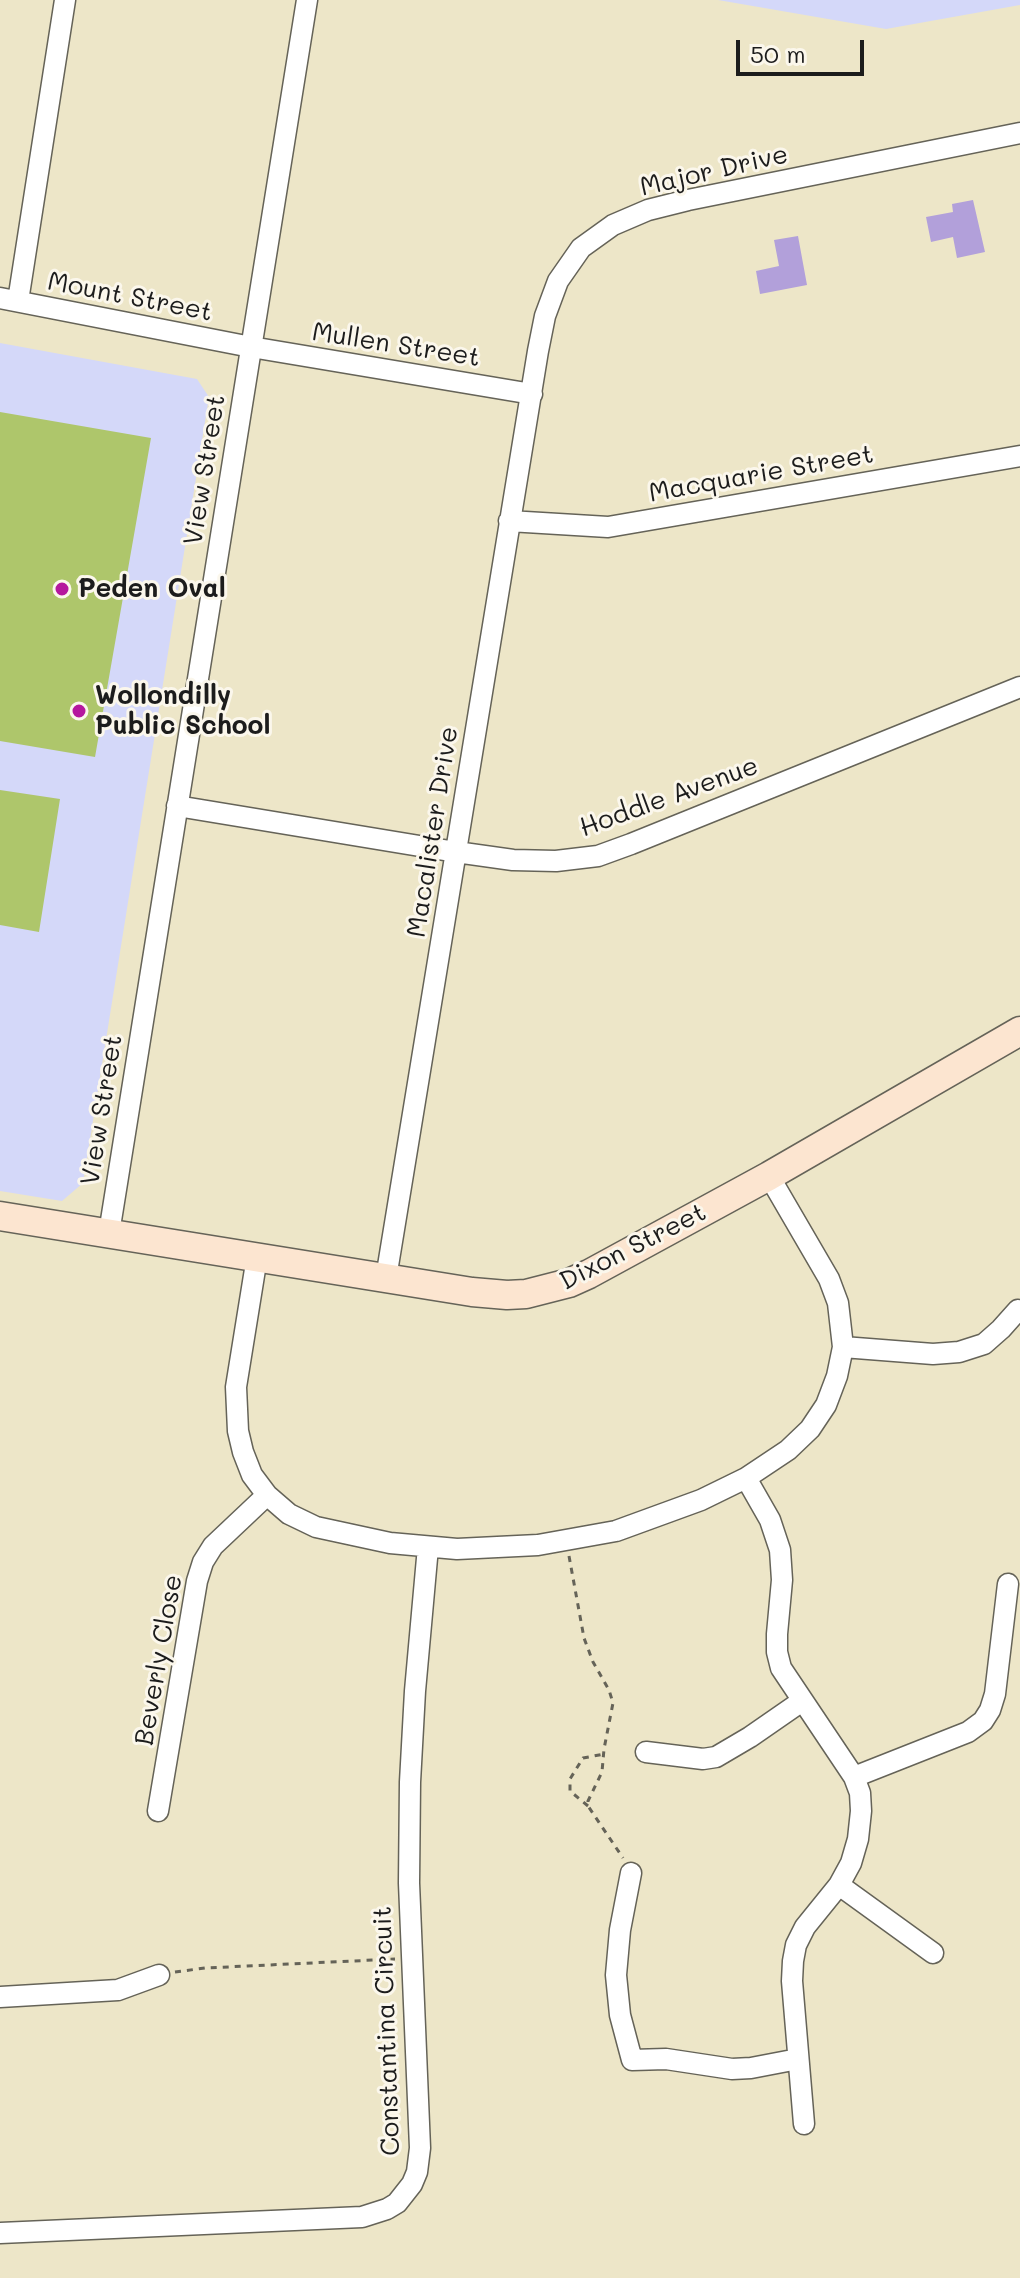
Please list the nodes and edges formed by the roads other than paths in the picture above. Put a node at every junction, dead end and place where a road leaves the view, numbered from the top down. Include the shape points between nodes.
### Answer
1 (65, 0) edge
2 (307, 0) edge
3 (1020, 133) edge
4 (9, 300) edge
5 (251, 347) junction
6 (532, 394) junction
7 (1020, 456) edge
8 (509, 521) junction
9 (1020, 687) edge
10 (177, 806) junction
11 (456, 852) junction
12 (1020, 1031) edge
13 (769, 1176) junction
14 (0, 1216) edge
15 (109, 1233) junction
16 (257, 1257) junction
17 (386, 1278) junction
18 (1018, 1310) edge
19 (843, 1347) junction
20 (746, 1478) junction
21 (267, 1495) junction
22 (428, 1547) junction
23 (1008, 1584) dead end
24 (802, 1701) junction
25 (646, 1752) dead end
26 (854, 1777) junction
27 (158, 1811) dead end
28 (631, 1873) road end
29 (839, 1885) junction
30 (933, 1953) dead end
31 (159, 1975) road end
32 (0, 1997) edge
33 (798, 2059) junction
34 (804, 2124) dead end
35 (0, 2233) edge

1 - 4 street
2 - 5 street, View Street
3 - 6 street, Major Drive via 688,200 613,225 581,248 558,281 545,316
4 - 5 street, Mount Street
5 - 6 street, Mullen Street
5 - 10 street, View Street
6 - 8 street, Macalister Drive
7 - 8 street, Macquarie Street via 608,527
8 - 11 street, Macalister Drive
9 - 11 street, Hoddle Avenue via 598,856 527,861
10 - 11 street, Hoddle Avenue
10 - 15 street, View Street
11 - 17 street, Macalister Drive
12 - 13 street, Dixon Street
13 - 17 street, Dixon Street via 589,1274 548,1290 489,1294
13 - 19 street via 829,1279
14 - 15 street, Dixon Street
15 - 16 street, Dixon Street
16 - 17 street, Dixon Street
16 - 21 street via 236,1387 243,1452
18 - 19 street via 984,1344 959,1352
19 - 20 street via 826,1405 810,1429
20 - 22 street via 616,1531 538,1545
20 - 24 street via 780,1550 777,1652
21 - 22 street via 316,1527
21 - 27 street, Beverly Close via 203,1562
22 - 35 street, Constantina Circuit via 410,1782 420,2148 412,2184 397,2203 362,2217
23 - 26 street via 995,1694 983,1721 968,1732
24 - 25 street via 716,1757
24 - 26 street
26 - 29 street via 860,1793 858,1839
28 - 33 street via 616,1975 632,2060 666,2059 732,2069
29 - 30 street
29 - 33 street via 796,1945 792,1981
31 - 32 street via 118,1990
33 - 34 street

